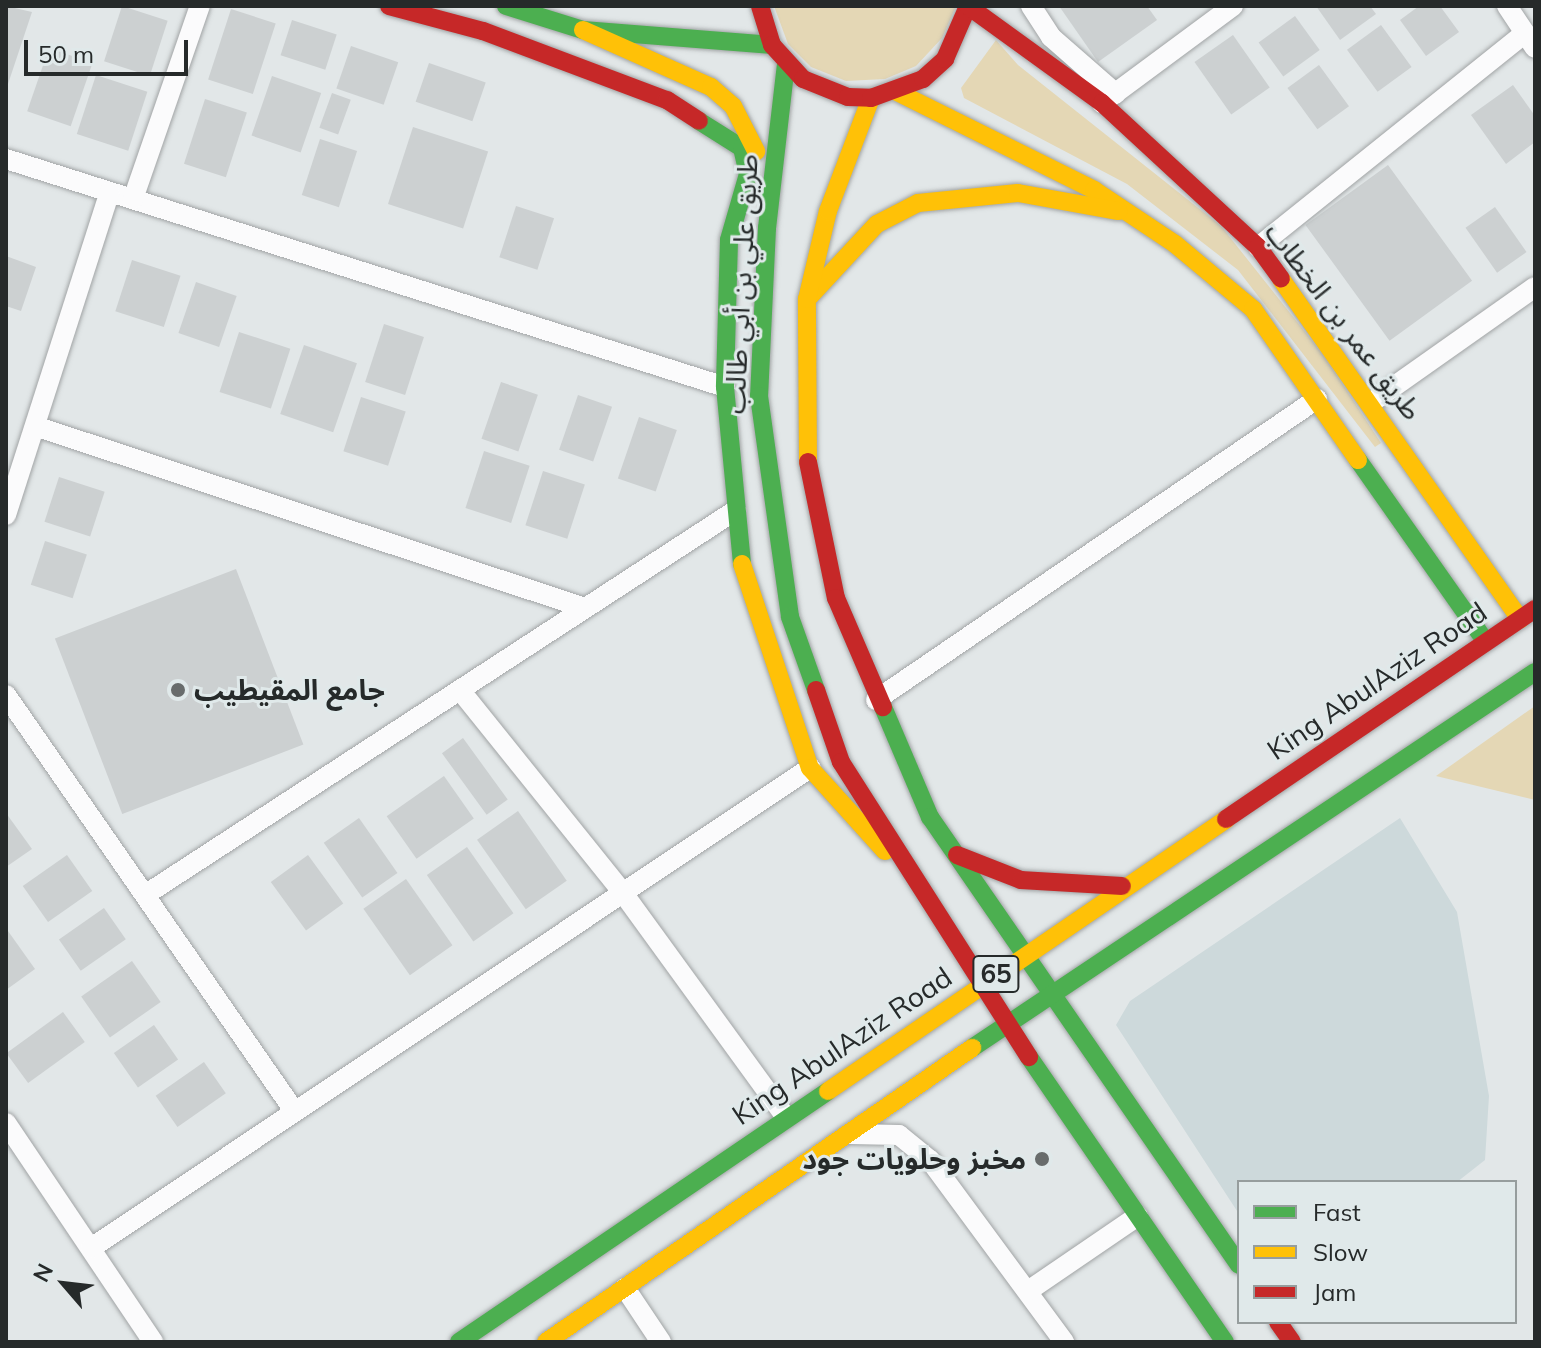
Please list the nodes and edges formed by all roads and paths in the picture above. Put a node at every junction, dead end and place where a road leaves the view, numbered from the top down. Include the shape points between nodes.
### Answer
1 (200, 6) edge
2 (389, 6) edge
3 (506, 6) edge
4 (760, 6) edge
5 (968, 6) edge
6 (1031, 6) edge
7 (1233, 6) edge
8 (1507, 6) edge
9 (583, 30) junction
10 (1530, 40) edge
11 (772, 45) junction
12 (786, 64) junction
13 (897, 92) junction
14 (871, 98) junction
15 (1109, 98) junction
16 (6, 159) edge
17 (748, 174) junction
18 (110, 192) junction
19 (133, 199) junction
20 (1129, 213) junction
21 (767, 228) junction
22 (1258, 247) junction
23 (1535, 287) edge
24 (807, 299) junction
25 (725, 387) junction
26 (759, 396) junction
27 (1317, 399) junction
28 (1372, 402) junction
29 (35, 426) junction
30 (736, 510) junction
31 (6, 515) edge
32 (585, 608) junction
33 (1528, 614) edge
34 (790, 617) junction
35 (1485, 641) junction
36 (1535, 672) edge
37 (460, 690) junction
38 (779, 693) junction
39 (6, 695) edge
40 (876, 700) junction
41 (810, 768) junction
42 (957, 855) junction
43 (1122, 886) junction
44 (923, 890) junction
45 (623, 893) junction
46 (145, 895) junction
47 (1025, 952) junction
48 (986, 982) junction
49 (1054, 994) junction
50 (1006, 1024) junction
51 (295, 1112) junction
52 (786, 1117) junction
53 (6, 1123) edge
54 (847, 1134) junction
55 (1138, 1216) junction
56 (91, 1248) junction
57 (1237, 1262) edge
58 (625, 1288) junction
59 (1028, 1291) junction
60 (1279, 1324) edge
61 (153, 1342) edge
62 (459, 1342) edge
63 (546, 1342) edge
64 (661, 1342) edge
65 (1064, 1342) edge
66 (1225, 1342) edge
67 (1292, 1342) edge

1 - 19 street
2 - 17 main road via 483,31 667,100 729,135 742,148
3 - 9 main road
4 - 11 main road
5 - 13 main road via 945,59
5 - 15 main road, طريق عمر بن الخطاب
6 - 15 street via 1051,37
7 - 15 street
8 - 10 street
9 - 11 main road
9 - 21 main road via 711,87 733,106 761,160
10 - 22 street
11 - 12 main road
12 - 14 main road via 825,91
12 - 21 main road, طريق علي بن أبي طالب
13 - 14 main road
13 - 20 main road via 1041,161
14 - 24 main road via 828,211
15 - 22 main road, طريق عمر بن الخطاب
16 - 18 street
17 - 25 main road via 729,240
17 - 26 main road via 744,297
18 - 19 street
18 - 29 street
19 - 25 street
20 - 24 main road via 1018,193 918,203 877,224
20 - 27 main road via 1253,309
21 - 26 main road, طريق علي بن أبي طالب
22 - 28 main road, طريق عمر بن الخطاب
23 - 28 street
24 - 40 main road via 808,470 836,598
25 - 30 main road
26 - 34 main road, طريق علي بن أبي طالب
27 - 35 main road
27 - 40 street
28 - 33 main road, طريق عمر بن الخطاب
29 - 31 street
29 - 32 street
30 - 32 street
30 - 38 main road via 743,579
32 - 37 street
33 - 35 main road, King AbulAziz Road / 65
34 - 38 main road
34 - 44 main road, طريق علي بن أبي طالب via 841,762
35 - 43 main road, King AbulAziz Road / 65
36 - 49 main road, 65
37 - 45 street
37 - 46 street
38 - 41 main road
39 - 46 street
40 - 42 main road via 930,817
41 - 44 main road
41 - 45 street
42 - 43 main road via 1021,880 1080,888
42 - 47 main road
43 - 47 main road, King AbulAziz Road / 65
44 - 48 main road, طريق علي بن أبي طالب
45 - 51 street
45 - 52 street
46 - 51 street
47 - 48 main road, King AbulAziz Road / 65
47 - 49 main road
48 - 50 main road, طريق علي بن أبي طالب
48 - 52 main road, King AbulAziz Road / 65
49 - 50 main road, 65
49 - 57 main road
50 - 54 main road, 65
50 - 55 main road, طريق علي بن أبي طالب
51 - 56 street
52 - 62 main road, King AbulAziz Road / 65
53 - 56 street
54 - 58 main road, 65
54 - 59 street via 899,1135 930,1160
55 - 59 street
55 - 66 main road, طريق علي بن أبي طالب
56 - 61 street
58 - 63 main road, 65
58 - 64 street
59 - 65 street
60 - 67 main road

